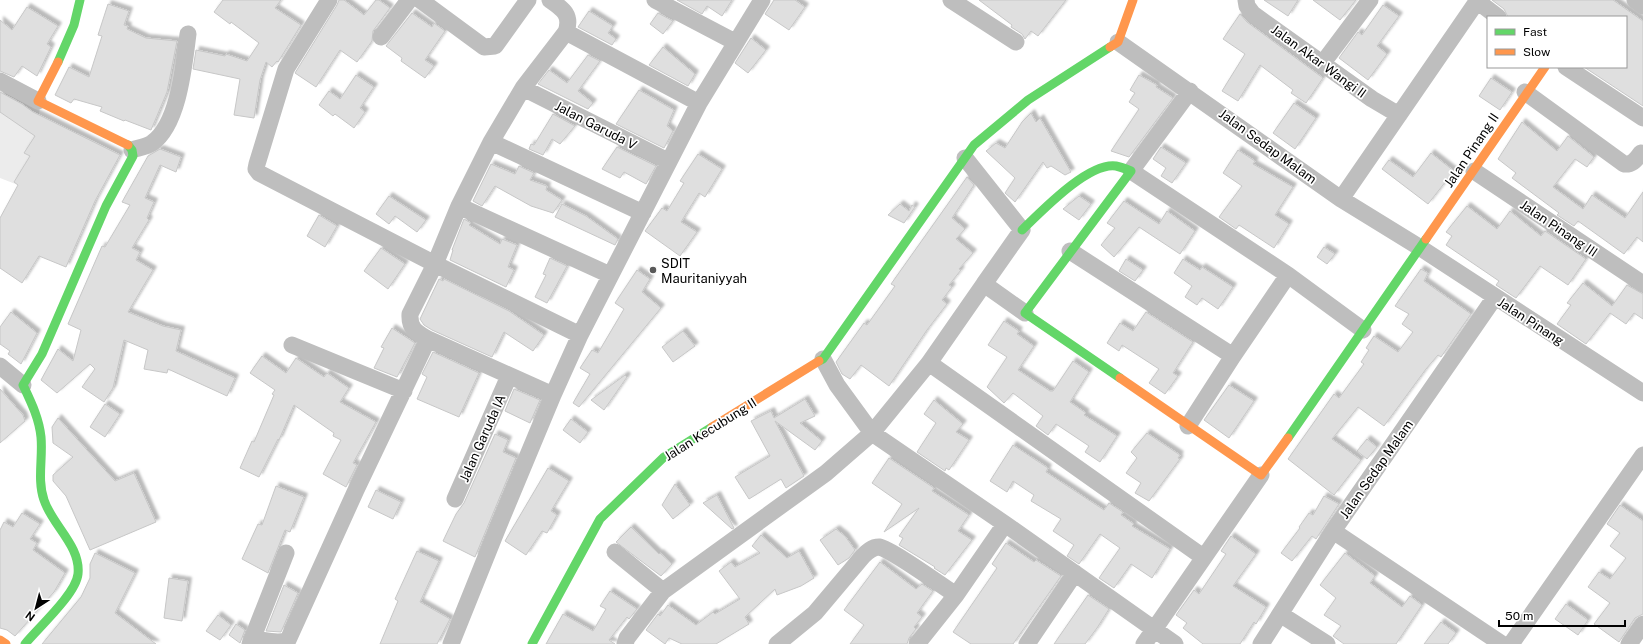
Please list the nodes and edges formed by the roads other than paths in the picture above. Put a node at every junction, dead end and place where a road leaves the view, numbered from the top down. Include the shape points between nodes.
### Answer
1 (80, 0) edge
2 (329, 0) edge
3 (409, 0) edge
4 (420, 0) edge
5 (528, 0) edge
6 (550, 0) edge
7 (655, 0) edge
8 (762, 0) edge
9 (951, 0) edge
10 (1133, 0) edge
11 (1246, 0) edge
12 (1370, 0) edge
13 (1635, 0) edge
14 (1477, 1) edge
15 (1643, 6) edge
16 (1497, 16) edge
17 (566, 32) junction
18 (188, 34) dead end
19 (381, 37) dead end
20 (735, 42) junction
21 (1016, 42) dead end
22 (1118, 42) junction
23 (1322, 64) junction
24 (1544, 68) edge
25 (1568, 68) edge
26 (0, 81) edge
27 (523, 88) junction
28 (1190, 91) junction
29 (1525, 92) junction
30 (38, 101) junction
31 (698, 103) junction
32 (1399, 115) junction
33 (1643, 118) edge
34 (491, 142) junction
35 (132, 150) junction
36 (1641, 153) dead end
37 (965, 158) junction
38 (668, 161) junction
39 (1131, 171) junction
40 (1474, 171) junction
41 (1341, 199) junction
42 (459, 206) junction
43 (643, 213) junction
44 (1022, 230) junction
45 (1419, 247) junction
46 (1070, 251) junction
47 (435, 264) junction
48 (610, 275) junction
49 (1288, 275) junction
50 (984, 284) junction
51 (1643, 284) edge
52 (1495, 297) junction
53 (1025, 313) junction
54 (1363, 330) junction
55 (580, 335) junction
56 (428, 339) junction
57 (292, 345) dead end
58 (1233, 356) junction
59 (823, 359) junction
60 (929, 363) junction
61 (0, 366) edge
62 (509, 376) junction
63 (22, 385) junction
64 (404, 391) junction
65 (1643, 393) edge
66 (553, 395) junction
67 (1188, 426) junction
68 (872, 433) junction
69 (1643, 455) edge
70 (1261, 475) junction
71 (455, 499) dead end
72 (1005, 524) junction
73 (1333, 531) junction
74 (615, 552) dead end
75 (286, 553) dead end
76 (1203, 557) junction
77 (1075, 574) junction
78 (663, 592) junction
79 (956, 595) junction
80 (1280, 614) junction
81 (1643, 624) edge
82 (1154, 630) junction
83 (0, 640) edge
84 (252, 641) edge
85 (6, 644) edge
86 (25, 644) edge
87 (451, 644) edge
88 (532, 644) edge
89 (625, 644) edge
90 (777, 644) edge
91 (917, 644) edge
92 (1027, 644) edge
93 (1144, 644) edge
94 (1175, 644) edge
95 (1261, 644) edge
96 (1328, 644) edge
97 (1502, 644) edge
98 (1511, 644) edge
99 (1629, 644) edge

1 - 30 street via 79,11
2 - 47 street via 286,69 256,169 259,174
3 - 19 street
4 - 5 street via 484,47 495,46
6 - 17 street via 566,14 570,22
7 - 20 street
8 - 20 street
9 - 21 street
10 - 22 street
11 - 23 street, Jalan Akar Wangi II via 1253,14
12 - 23 street
13 - 15 street
14 - 16 street
14 - 32 street
17 - 27 street
17 - 31 street
18 - 35 street via 182,75 167,123 152,143
20 - 31 street
22 - 28 street, Jalan Sedap Malam
22 - 37 street, Jalan Kecubung II via 1028,100 974,145
23 - 32 street, Jalan Akar Wangi II
24 - 29 street, Jalan Pinang II
25 - 33 street
26 - 30 street
27 - 34 street
27 - 38 street, Jalan Garuda V
28 - 39 street
28 - 41 street, Jalan Sedap Malam
29 - 36 street via 1624,164 1630,165
29 - 40 street, Jalan Pinang II
30 - 35 street via 127,144
31 - 38 street
32 - 41 street
34 - 42 street
34 - 43 street
35 - 63 street via 133,156 106,206 42,354
37 - 44 street
37 - 59 street, Jalan Kecubung II
38 - 43 street
39 - 44 street via 1116,166 1100,168 1062,192
39 - 46 street
39 - 49 street
40 - 45 street, Jalan Pinang II
40 - 51 street, Jalan Pinang III
41 - 45 street, Jalan Sedap Malam
42 - 47 street
42 - 48 street
43 - 48 street
44 - 50 street
45 - 52 street, Jalan Pinang
45 - 54 street, Jalan Pinang II
46 - 53 street
46 - 58 street
47 - 55 street
47 - 56 street via 410,314 409,323 415,331
48 - 55 street
49 - 54 street
49 - 58 street
50 - 53 street
50 - 60 street
52 - 65 street, Jalan Pinang
52 - 73 street, Jalan Sedap Malam
53 - 67 street
54 - 70 street, Jalan Pinang II
55 - 66 street
56 - 62 street
56 - 64 street
57 - 64 street
58 - 67 street
59 - 68 street via 837,385
59 - 88 street, Jalan Kecubung II via 664,457 605,514
60 - 68 street
60 - 76 street
61 - 63 street
62 - 66 street
62 - 71 street, Jalan Garuda IA
63 - 86 street via 39,421 41,491 48,511 74,551 78,574 69,593
64 - 84 street via 288,640 281,643
66 - 87 street
67 - 70 street
68 - 72 street
68 - 78 street via 826,473
69 - 98 street
70 - 76 street
72 - 77 street
72 - 79 street
73 - 80 street, Jalan Sedap Malam
73 - 97 street
74 - 78 street
75 - 84 street
76 - 82 street
77 - 82 street
77 - 92 street
78 - 89 street
79 - 90 street via 890,552 877,547 870,549 863,556 815,613
79 - 91 street
80 - 95 street, Jalan Sedap Malam
80 - 96 street
81 - 99 street
82 - 93 street
82 - 94 street
83 - 85 street

